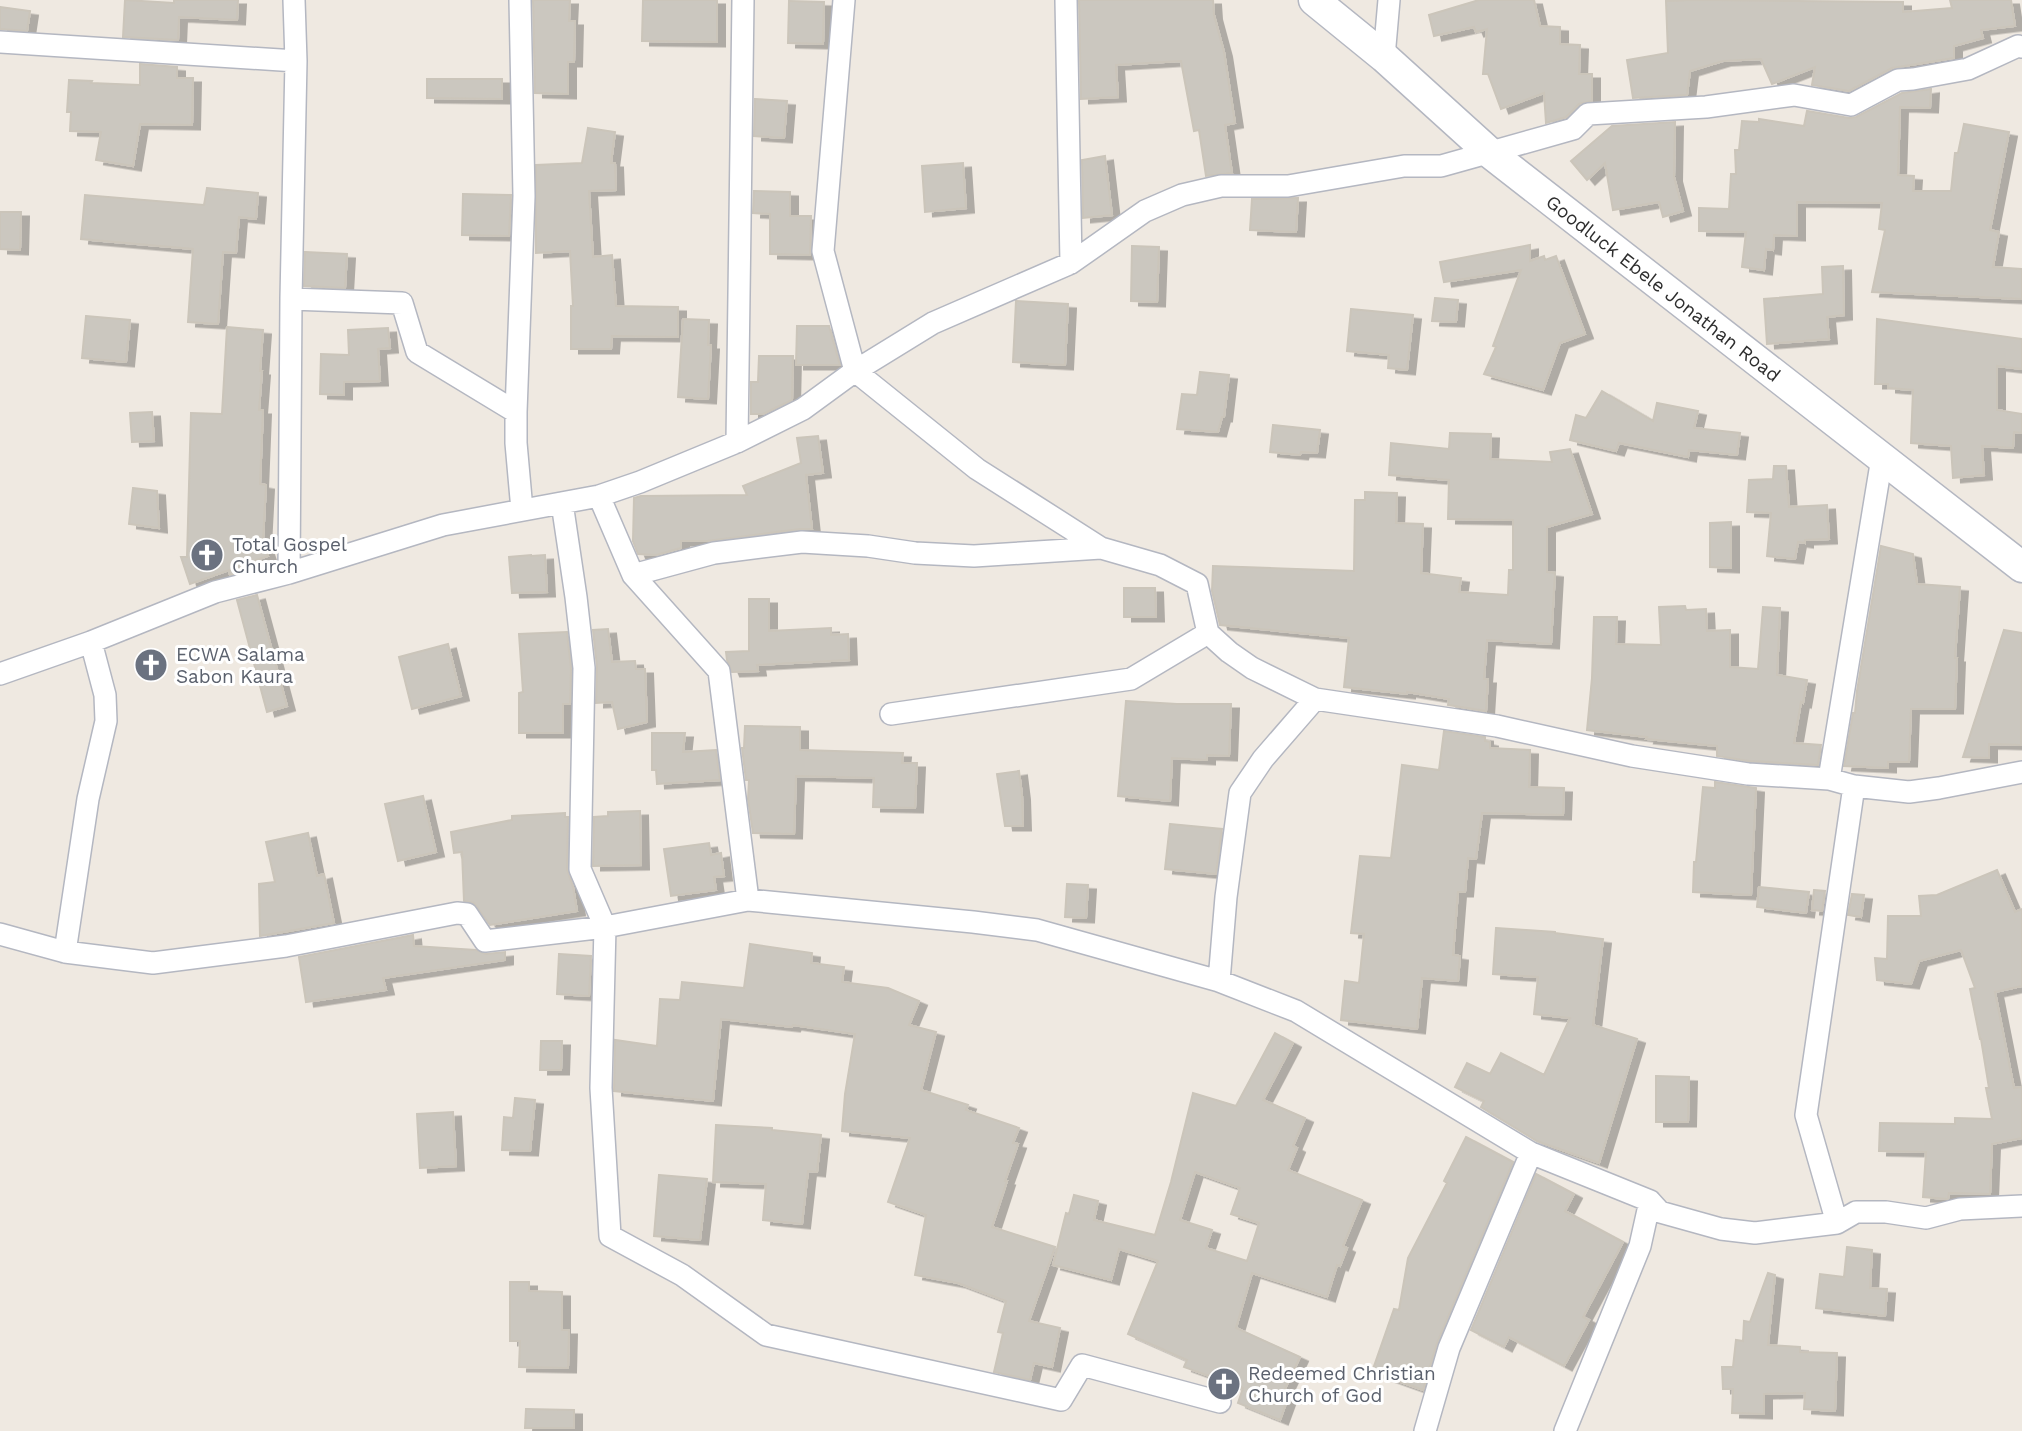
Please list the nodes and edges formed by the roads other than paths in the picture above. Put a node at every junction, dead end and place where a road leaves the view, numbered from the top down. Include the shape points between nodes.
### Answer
1 (294, 0) edge
2 (520, 0) edge
3 (743, 0) edge
4 (844, 0) edge
5 (1066, 0) edge
6 (1314, 0) edge
7 (1389, 0) edge
8 (0, 42) edge
9 (2022, 47) edge
10 (1384, 57) junction
11 (296, 61) junction
12 (1490, 153) junction
13 (1071, 263) junction
14 (291, 299) junction
15 (855, 371) junction
16 (516, 412) junction
17 (737, 442) junction
18 (1882, 458) junction
19 (598, 496) junction
20 (562, 503) junction
21 (522, 510) junction
22 (1101, 548) junction
23 (2022, 566) edge
24 (289, 573) junction
25 (633, 575) junction
26 (1208, 633) junction
27 (91, 642) junction
28 (0, 674) edge
29 (1315, 699) junction
30 (891, 714) dead end
31 (2022, 772) edge
32 (1829, 779) junction
33 (1854, 786) junction
34 (748, 900) junction
35 (605, 927) junction
36 (0, 934) edge
37 (65, 952) junction
38 (1219, 981) junction
39 (1531, 1153) junction
40 (1650, 1201) junction
41 (2022, 1206) edge
42 (1837, 1223) junction
43 (1220, 1402) dead end
44 (1425, 1431) edge
45 (1564, 1431) edge

1 - 11 street
2 - 16 street via 524,196
3 - 17 street
4 - 15 street via 823,251
5 - 13 street
6 - 10 main road, Goodluck Ebele Jonathan Road
7 - 10 street
8 - 11 street
9 - 12 street via 1968,69 1898,80 1851,105 1794,95 1706,107 1588,114 1573,129
10 - 12 main road, Goodluck Ebele Jonathan Road
11 - 14 street
12 - 13 street via 1441,166 1404,166 1288,186 1221,186 1182,195 1145,211
12 - 18 main road, Goodluck Ebele Jonathan Road
13 - 15 street via 933,323
14 - 16 street via 402,303 417,352
14 - 24 street
15 - 17 street via 803,408
15 - 22 street via 977,469
16 - 21 street
17 - 19 street
18 - 23 main road, Goodluck Ebele Jonathan Road
18 - 32 street
19 - 20 street
19 - 25 street
20 - 21 street
20 - 35 street via 584,668 580,869
21 - 24 street via 443,524
22 - 25 street via 974,556 802,542 715,553
22 - 26 street via 1160,565 1197,584
24 - 27 street via 215,592
25 - 34 street via 719,671
26 - 29 street via 1251,668
26 - 30 street via 1131,679
27 - 28 street
27 - 37 street via 105,695 106,721 88,799
29 - 32 street via 1497,726 1735,772
29 - 38 street via 1240,793
31 - 33 street via 1909,792
32 - 33 street
33 - 42 street via 1806,1115
34 - 35 street
34 - 38 street via 1037,930
35 - 37 street via 485,941 467,914 457,913 286,946 153,963
35 - 43 street via 601,1088 610,1236 682,1275 766,1335 1061,1400 1082,1365
36 - 37 street
38 - 39 street via 1296,1012
39 - 40 street
39 - 44 street via 1449,1348
40 - 42 street via 1660,1212 1733,1231 1755,1233
40 - 45 street via 1640,1246
41 - 42 street via 1960,1209 1926,1218 1856,1212

